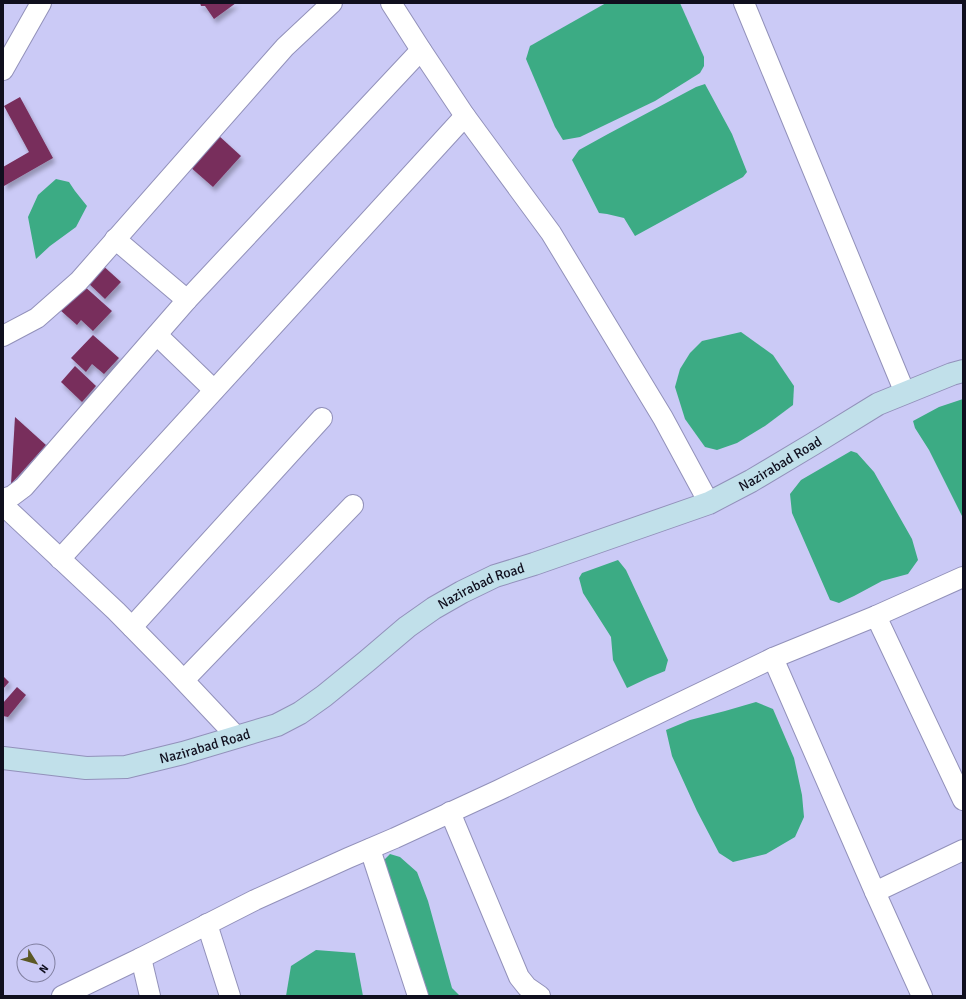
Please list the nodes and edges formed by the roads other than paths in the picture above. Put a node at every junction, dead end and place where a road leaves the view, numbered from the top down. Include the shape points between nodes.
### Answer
1 (40, 3) edge
2 (332, 3) edge
3 (391, 3) edge
4 (744, 3) edge
5 (420, 50) junction
6 (3, 70) edge
7 (465, 116) junction
8 (115, 239) junction
9 (188, 300) junction
10 (157, 334) junction
11 (3, 336) edge
12 (963, 371) edge
13 (214, 390) junction
14 (905, 393) junction
15 (322, 418) dead end
16 (3, 499) edge
17 (708, 502) junction
18 (3, 505) edge
19 (353, 505) dead end
20 (60, 559) junction
21 (963, 577) edge
22 (876, 616) junction
23 (132, 627) junction
24 (773, 658) junction
25 (184, 680) junction
26 (237, 737) junction
27 (3, 758) edge
28 (963, 800) edge
29 (450, 812) junction
30 (370, 849) junction
31 (963, 850) edge
32 (875, 892) junction
33 (207, 924) junction
34 (141, 958) junction
35 (71, 994) edge
36 (150, 996) edge
37 (230, 996) edge
38 (418, 996) edge
39 (540, 996) edge
40 (922, 996) edge

1 - 6 street
2 - 8 street via 285,47
3 - 5 street
4 - 14 street
5 - 7 street
5 - 9 street
7 - 13 street
7 - 17 street via 551,233 663,418
8 - 9 street
8 - 11 street via 79,281 37,318
9 - 10 street
10 - 13 street
10 - 16 street via 24,487
12 - 14 main road, Nazirabad Road
13 - 20 street
14 - 17 main road, Nazirabad Road via 878,404 751,481
15 - 23 street
17 - 26 main road, Nazirabad Road via 495,576 462,592 407,627 300,713 277,725
18 - 20 street
19 - 25 street
20 - 23 street
21 - 22 street
22 - 24 street
22 - 28 street
23 - 25 street
24 - 29 street
24 - 32 street
25 - 26 street
26 - 27 main road, Nazirabad Road via 126,767 86,768
29 - 30 street
29 - 39 street via 519,977 527,987
30 - 33 street
30 - 38 street
31 - 32 street
32 - 40 street
33 - 34 street
33 - 37 street
34 - 35 street
34 - 36 street

